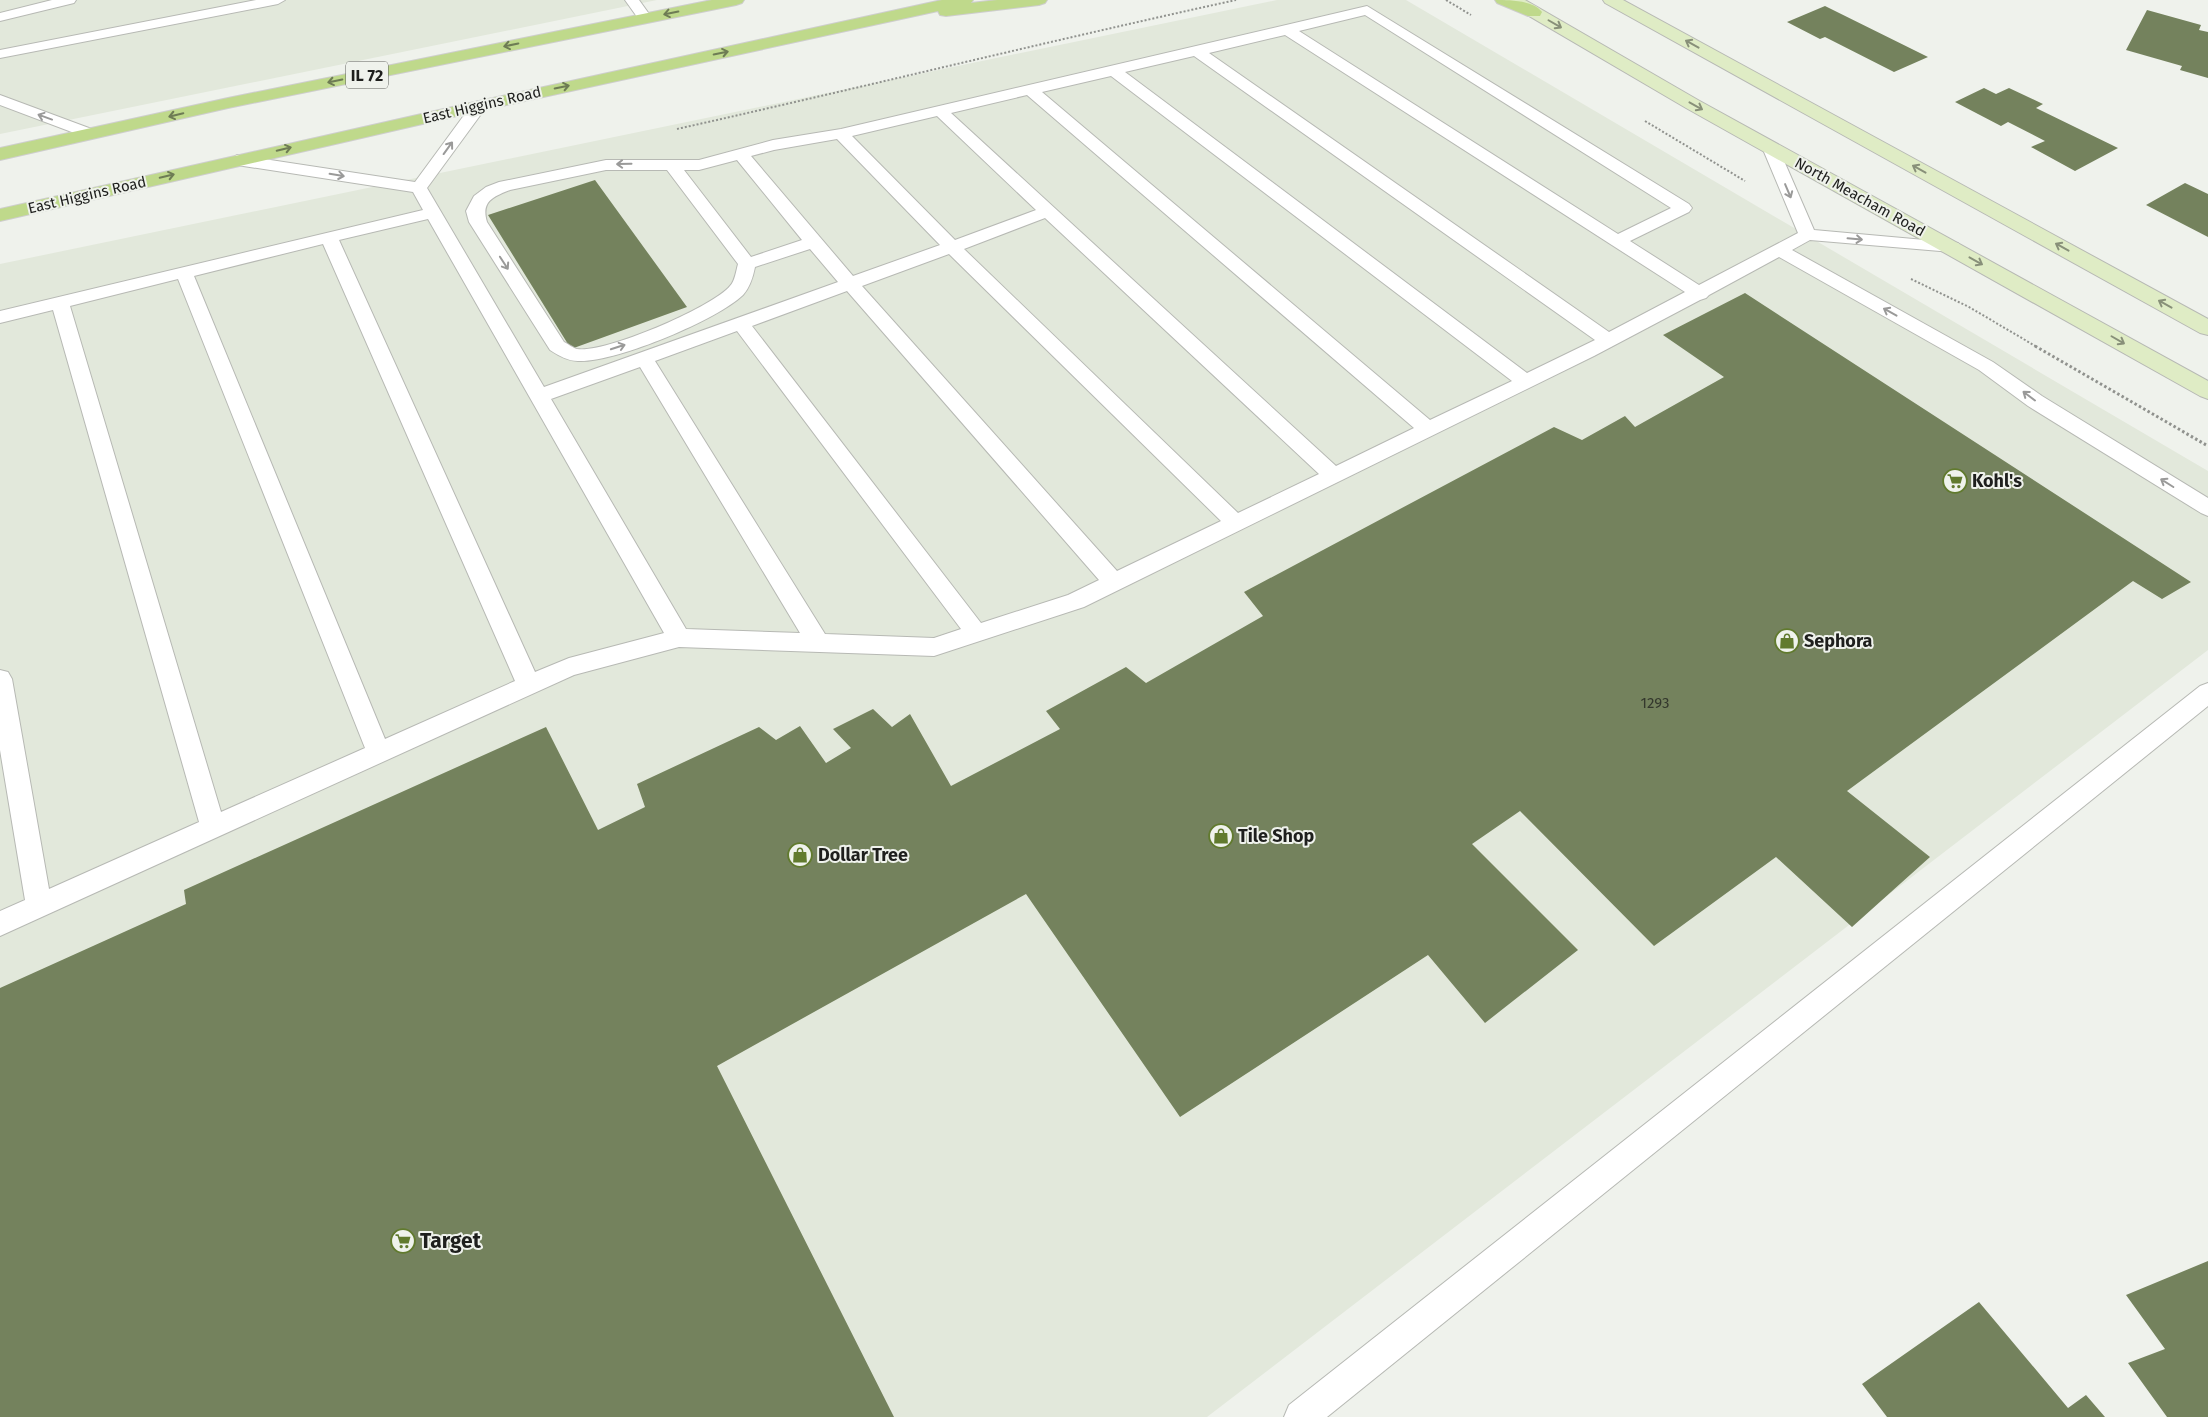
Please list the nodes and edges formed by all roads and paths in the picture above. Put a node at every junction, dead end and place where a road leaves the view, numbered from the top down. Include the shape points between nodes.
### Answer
1 (69, 0) edge
2 (278, 0) edge
3 (632, 0) edge
4 (736, 0) edge
5 (966, 0) edge
6 (1039, 0) edge
7 (1236, 0) edge
8 (1503, 0) edge
9 (1513, 0) edge
10 (1611, 0) edge
11 (1534, 12) junction
12 (882, 17) junction
13 (0, 18) edge
14 (645, 18) junction
15 (1287, 30) junction
16 (1197, 52) junction
17 (0, 54) edge
18 (1114, 71) junction
19 (1030, 90) junction
20 (0, 100) edge
21 (479, 106) junction
22 (940, 111) junction
23 (670, 131) dead end
24 (91, 134) junction
25 (841, 134) junction
26 (1770, 147) junction
27 (0, 154) edge
28 (742, 156) junction
29 (237, 160) junction
30 (673, 167) junction
31 (419, 188) junction
32 (1048, 211) junction
33 (434, 212) junction
34 (0, 215) edge
35 (1807, 235) junction
36 (329, 237) junction
37 (1617, 241) junction
38 (813, 242) junction
39 (952, 247) junction
40 (1952, 247) junction
41 (1780, 251) junction
42 (747, 264) junction
43 (184, 272) junction
44 (850, 284) junction
45 (1700, 294) junction
46 (60, 302) junction
47 (0, 316) edge
48 (740, 323) junction
49 (2208, 328) edge
50 (1609, 341) junction
51 (644, 358) junction
52 (1526, 382) junction
53 (2208, 391) edge
54 (540, 396) junction
55 (1429, 430) junction
56 (1334, 476) junction
57 (2208, 508) edge
58 (1237, 524) junction
59 (1115, 583) junction
60 (976, 633) junction
61 (679, 638) junction
62 (818, 643) junction
63 (0, 679) edge
64 (528, 685) junction
65 (2208, 693) edge
66 (379, 753) junction
67 (213, 828) junction
68 (39, 907) junction
69 (0, 924) edge
70 (1301, 1417) edge

1 - 13 lane
2 - 17 lane
3 - 14 lane
4 -> 14 main road, IL 72
5 - 12 main road, East Higgins Road
6 - 12 main road
7 - 23 path
8 - 11 main road
9 - 11 main road, North Meacham Road
49 -> 10 main road
11 -> 26 main road, North Meacham Road
21 -> 12 main road, East Higgins Road
14 -> 24 main road, IL 72
15 - 16 lane
15 - 37 lane
15 - 37 lane via 1367,10 1683,208
16 - 18 lane
16 - 50 lane
18 - 19 lane
18 - 52 lane
19 - 22 lane
19 - 55 lane
24 -> 20 lane
29 -> 21 main road, East Higgins Road
31 -> 21 lane
22 - 25 lane
22 - 32 lane
24 - 27 main road, IL 72
25 - 28 lane via 773,145
25 - 39 lane
26 -> 35 lane
26 - 40 main road, North Meacham Road
28 - 30 lane
28 - 38 lane
29 -> 31 lane
34 -> 29 main road, East Higgins Road
30 - 42 lane
30 -> 42 lane via 606,165 505,186 480,200 475,211 478,222 557,346 582,356 639,340 710,310 738,290
31 - 33 lane
32 - 39 lane
32 - 56 lane
33 - 36 lane
33 - 54 lane
35 -> 40 lane
35 - 41 lane
36 - 43 lane
36 - 64 lane
37 - 45 lane
38 - 42 lane
38 - 44 lane
39 - 44 lane
39 - 58 lane
40 -> 53 main road, North Meacham Road
41 - 45 lane
57 -> 41 lane via 2043,406 1986,366
43 - 46 lane
43 - 66 lane
44 - 48 lane
44 - 59 lane
45 - 50 lane
46 - 47 lane
46 - 67 lane
48 - 51 lane
48 - 60 lane
50 - 52 lane
51 - 54 lane
51 - 62 lane
52 - 55 lane
54 - 61 lane
55 - 56 lane
56 - 58 lane
58 - 59 lane
59 - 60 lane via 1076,601
60 - 62 lane via 934,647
61 - 62 lane
61 - 64 lane via 569,667
63 - 68 lane
64 - 66 lane
65 - 70 lane
66 - 67 lane
67 - 68 lane
68 - 69 lane

